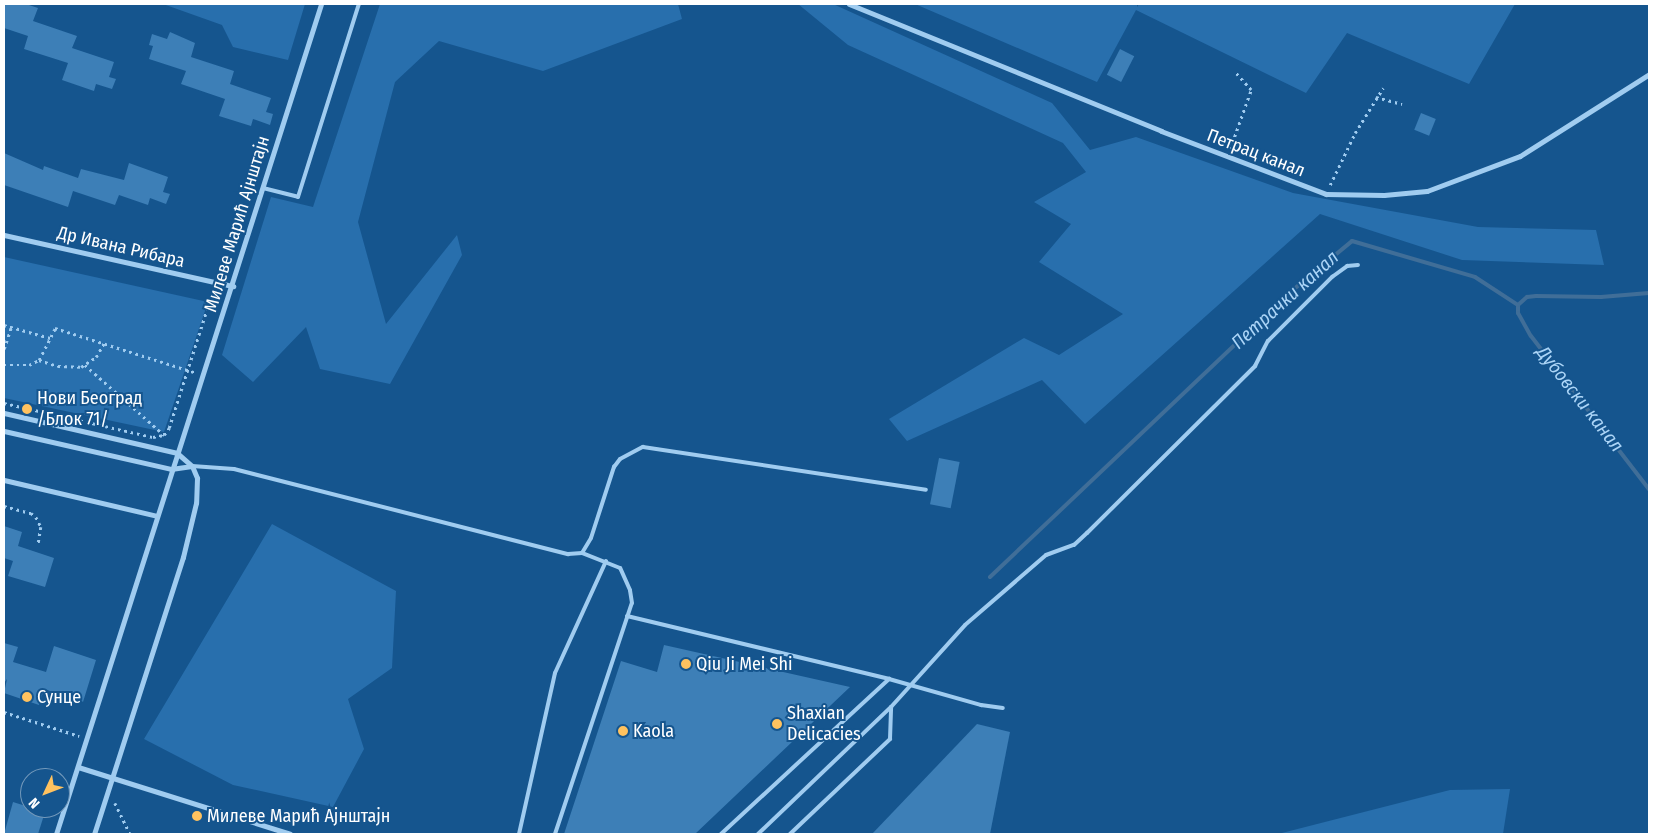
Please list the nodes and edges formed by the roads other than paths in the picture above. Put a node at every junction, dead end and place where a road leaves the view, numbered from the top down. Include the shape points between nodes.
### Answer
1 (321, 4) edge
2 (359, 4) edge
3 (849, 4) edge
4 (1649, 74) edge
5 (262, 188) junction
6 (4, 235) edge
7 (1358, 265) dead end
8 (233, 286) junction
9 (4, 414) edge
10 (4, 431) edge
11 (177, 453) junction
12 (192, 466) junction
13 (171, 469) junction
14 (4, 480) edge
15 (926, 490) dead end
16 (157, 516) junction
17 (582, 553) junction
18 (606, 561) junction
19 (626, 616) junction
20 (889, 679) junction
21 (912, 686) junction
22 (891, 707) junction
23 (1003, 708) dead end
24 (78, 767) junction
25 (112, 777) junction
26 (56, 834) edge
27 (94, 834) edge
28 (290, 834) edge
29 (520, 834) edge
30 (555, 834) edge
31 (722, 834) edge
32 (758, 834) edge
33 (790, 834) edge

1 - 5 street, Милеве Марић Ајнштајн
2 - 5 lane via 298,197
3 - 4 street, Петрац канал via 1226,157 1326,194 1384,195 1427,191 1520,156
5 - 8 street, Милеве Марић Ајнштајн
6 - 8 street, Др Ивана Рибара
7 - 21 lane via 1347,266 1332,277 1268,341 1255,366 1087,533 1074,545 1046,555 966,624
8 - 11 street, Милеве Марић Ајнштајн
9 - 11 street
10 - 13 street
11 - 12 street
11 - 13 street, Милеве Марић Ајнштајн
12 - 13 street
12 - 17 lane via 234,469 568,554
12 - 25 street via 198,487 189,536
13 - 16 street, Милеве Марић Ајнштајн
14 - 16 street
15 - 17 lane via 643,446 620,459 614,467 591,538
16 - 24 street, Милеве Марић Ајнштајн
17 - 18 lane
18 - 19 lane via 620,568 630,590 632,603
18 - 29 lane via 555,673
19 - 20 lane
19 - 30 lane
20 - 21 lane
20 - 31 lane
21 - 22 lane
21 - 23 lane
22 - 32 lane
22 - 33 lane via 890,739
24 - 25 street
24 - 26 street, Милеве Марић Ајнштајн
25 - 27 street
25 - 28 street

